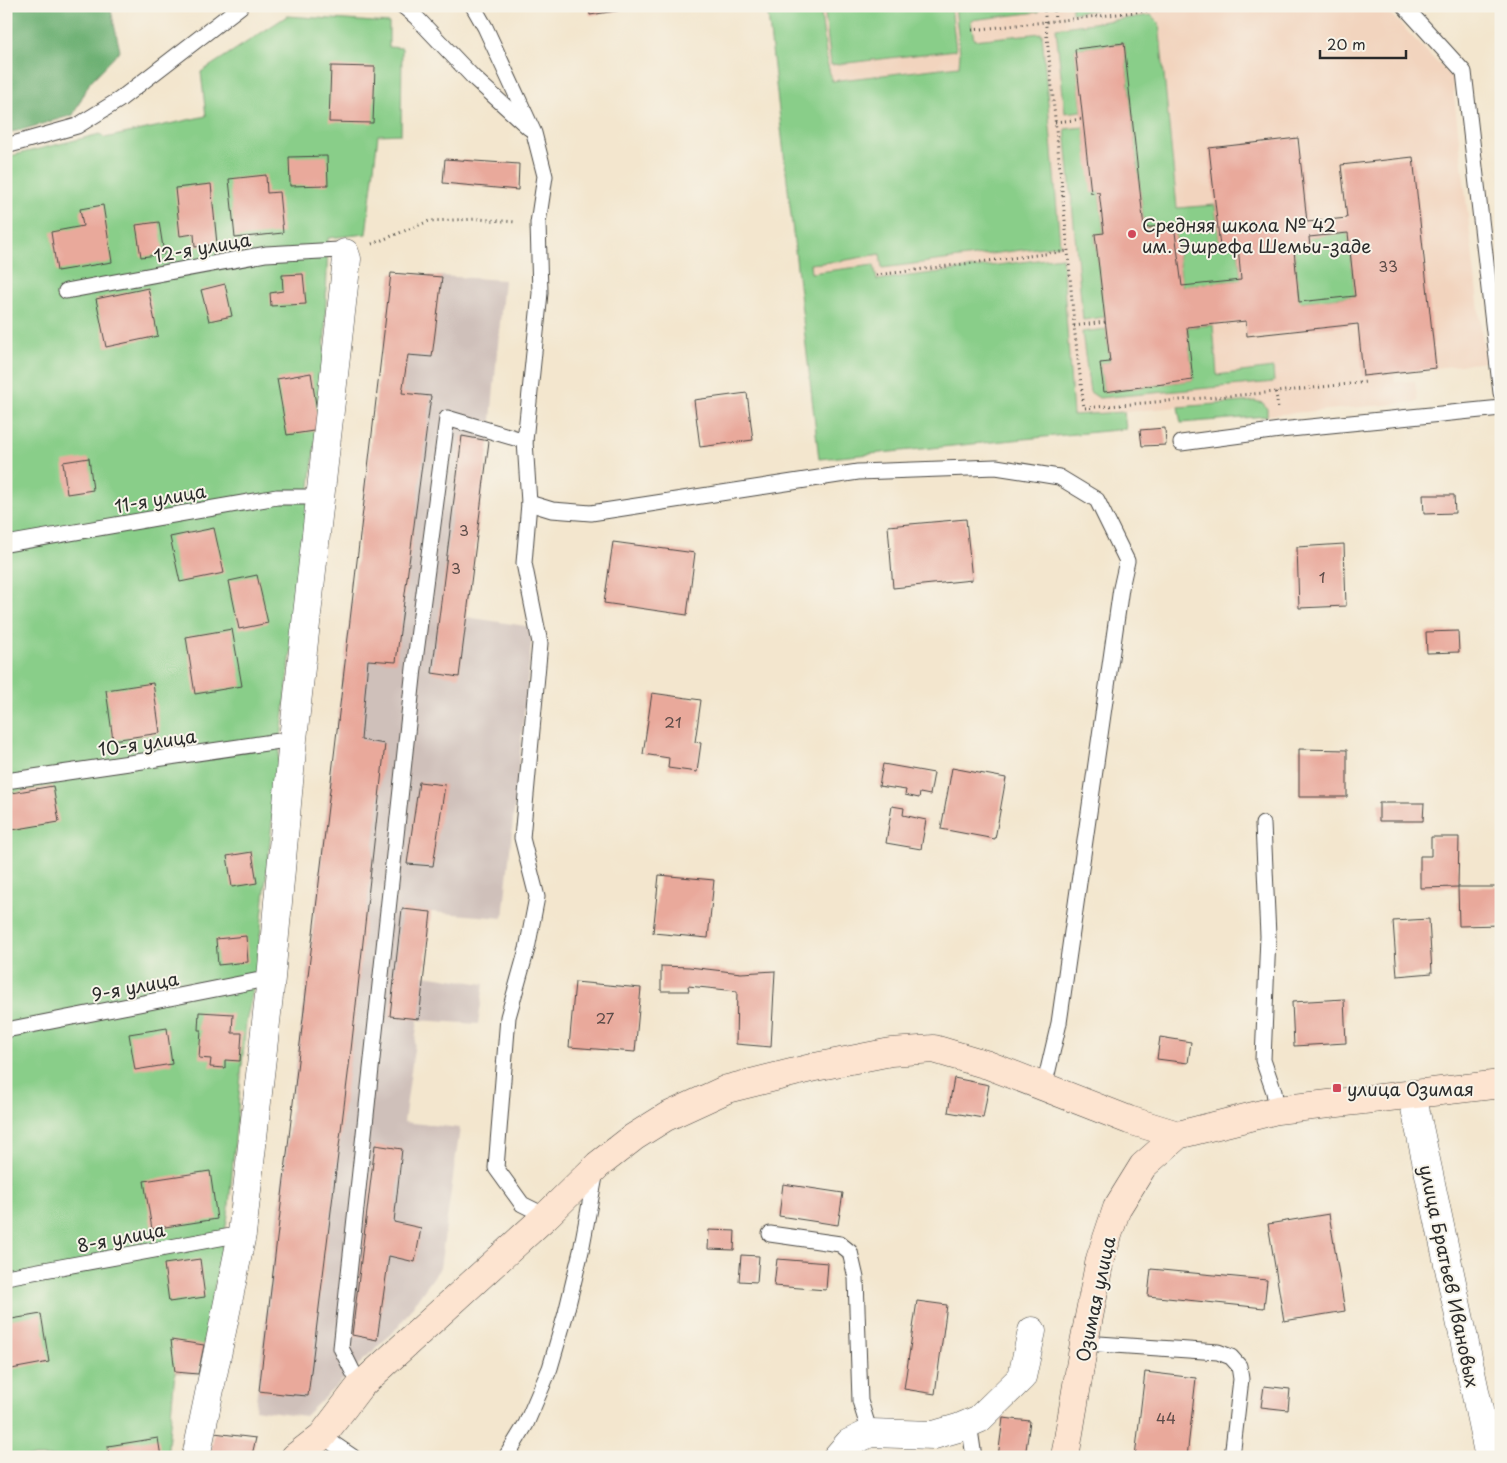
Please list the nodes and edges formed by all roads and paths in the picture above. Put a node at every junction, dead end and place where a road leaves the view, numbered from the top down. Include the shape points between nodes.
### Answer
1 (241, 6) edge
2 (403, 6) edge
3 (473, 6) edge
4 (1044, 6) edge
5 (1054, 6) edge
6 (1404, 6) edge
7 (1163, 9) dead end
8 (1055, 21) junction
9 (1046, 22) junction
10 (972, 30) dead end
11 (1083, 119) dead end
12 (1056, 122) junction
13 (534, 133) junction
14 (6, 146) edge
15 (538, 223) junction
16 (1068, 251) junction
17 (345, 253) junction
18 (876, 275) dead end
19 (66, 291) dead end
20 (1105, 322) dead end
21 (1074, 326) junction
22 (1367, 382) dead end
23 (1501, 393) edge
24 (1501, 408) edge
25 (525, 441) junction
26 (1181, 444) dead end
27 (321, 497) junction
28 (529, 503) junction
29 (6, 544) edge
30 (293, 739) junction
31 (6, 781) edge
32 (1263, 824) dead end
33 (271, 978) junction
34 (6, 1030) edge
35 (1501, 1084) edge
36 (1044, 1087) junction
37 (1412, 1094) junction
38 (1277, 1110) junction
39 (1178, 1135) junction
40 (598, 1165) junction
41 (546, 1216) junction
42 (242, 1234) junction
43 (770, 1234) dead end
44 (6, 1278) edge
45 (1032, 1331) dead end
46 (1084, 1343) junction
47 (360, 1386) junction
48 (969, 1423) junction
49 (870, 1433) junction
50 (322, 1436) junction
51 (196, 1457) edge
52 (295, 1457) edge
53 (353, 1457) edge
54 (506, 1457) edge
55 (837, 1457) edge
56 (974, 1457) edge
57 (1065, 1457) edge
58 (1232, 1457) edge
59 (1489, 1457) edge

1 - 14 lane via 119,100 77,126
2 - 13 lane via 473,78
3 - 13 lane
4 - 9 path
5 - 8 path
6 - 23 lane via 1464,72
7 - 8 path
8 - 9 path
9 - 10 path
9 - 12 path
11 - 12 path
12 - 16 path
13 - 15 lane via 545,176
15 - 17 path via 478,219 429,221
15 - 25 lane via 540,293
16 - 18 path
16 - 21 path
17 - 19 lane, 12-я улица via 339,250 266,254
17 - 27 street via 347,259
20 - 21 path
21 - 22 path via 1084,408
24 - 26 lane via 1280,430
25 - 28 lane
25 - 47 lane via 447,418 414,668 341,1348
27 - 29 lane, 11-я улица via 277,497
27 - 30 street
28 - 36 lane via 552,510 591,513 858,472 996,467 1059,477 1097,500 1127,561 1059,1023
28 - 41 lane via 524,563 540,643 522,838 537,897 508,1017 496,1168 522,1204
30 - 31 lane, 10-я улица
30 - 33 street
32 - 38 lane via 1268,936 1263,1060
33 - 34 lane, 9-я улица
33 - 42 street
35 - 37 street
36 - 39 street
36 - 40 street via 988,1065 934,1049 892,1052 727,1088 666,1117
37 - 38 street
37 - 59 street, улица Братьев Ивановых
38 - 39 street
39 - 46 street, Озимая улица via 1143,1166 1116,1208 1100,1259
40 - 41 street
40 - 54 lane via 579,1260 550,1368 526,1424
41 - 47 street
42 - 44 lane, 8-я улица
42 - 51 street
43 - 49 lane via 840,1244 850,1252 856,1278 860,1401
45 - 48 street via 1022,1377 979,1419
46 - 57 street, Озимая улица
46 - 58 lane via 1218,1352 1231,1357 1240,1366 1241,1379
47 - 50 street
48 - 49 street via 934,1435
48 - 56 lane
49 - 55 street via 849,1443
50 - 52 street
50 - 53 lane

